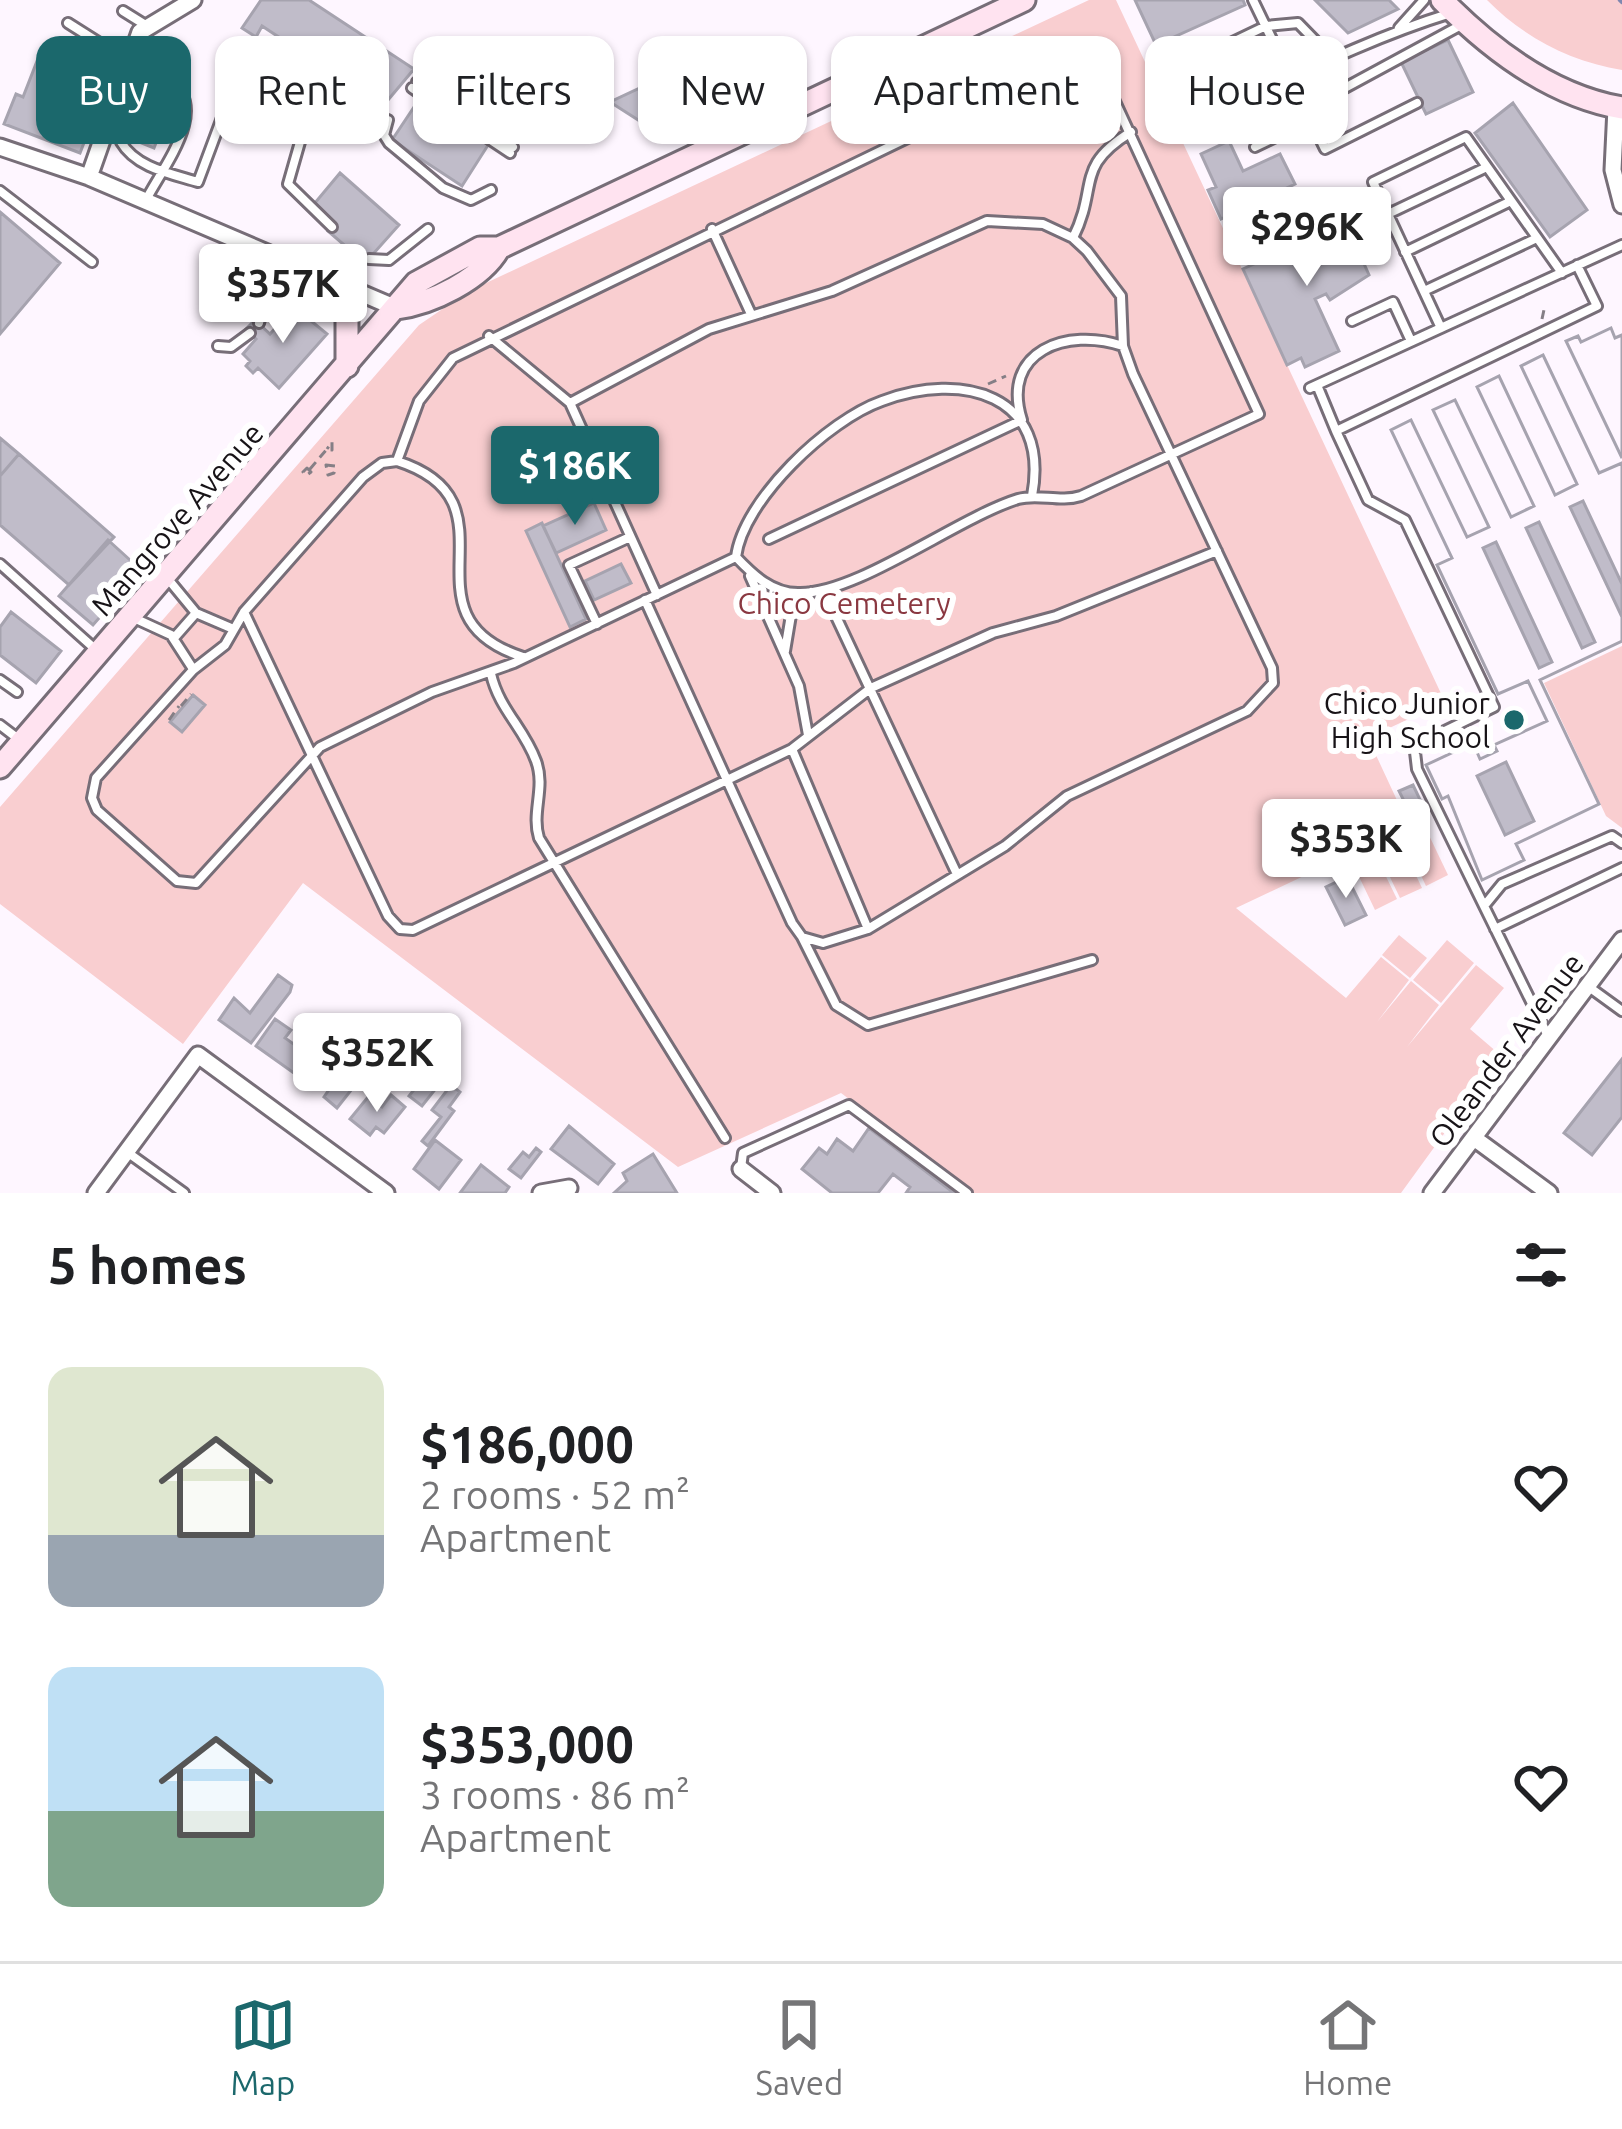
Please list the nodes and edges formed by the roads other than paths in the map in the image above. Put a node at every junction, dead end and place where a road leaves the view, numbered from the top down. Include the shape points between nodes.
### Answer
1 (193, 0) edge
2 (1024, 0) edge
3 (1253, 0) edge
4 (1424, 0) edge
5 (123, 11) dead end
6 (1454, 12) edge
7 (68, 23) dead end
8 (1266, 26) junction
9 (148, 27) junction
10 (1398, 29) junction
11 (88, 36) edge
12 (139, 36) edge
13 (1245, 36) edge
14 (1271, 36) edge
15 (1311, 36) edge
16 (1348, 52) edge
17 (1348, 81) edge
18 (1417, 103) dead end
19 (1619, 108) edge
20 (1131, 132) junction
21 (215, 138) edge
22 (1348, 138) edge
23 (389, 143) edge
24 (100, 144) edge
25 (299, 144) edge
26 (503, 144) edge
27 (1261, 144) edge
28 (1255, 147) dead end
29 (512, 150) dead end
30 (2, 152) edge
31 (1487, 167) junction
32 (161, 170) junction
33 (89, 177) junction
34 (490, 190) dead end
35 (0, 191) edge
36 (146, 201) junction
37 (1511, 201) junction
38 (1622, 205) edge
39 (1388, 214) junction
40 (332, 227) dead end
41 (428, 229) dead end
42 (712, 229) junction
43 (1073, 238) junction
44 (1537, 238) junction
45 (1622, 245) edge
46 (1405, 252) junction
47 (369, 259) dead end
48 (92, 262) dead end
49 (1577, 266) junction
50 (1562, 273) junction
51 (234, 276) dead end
52 (327, 277) junction
53 (1424, 292) junction
54 (396, 308) junction
55 (751, 314) junction
56 (1352, 321) dead end
57 (259, 323) dead end
58 (1441, 328) junction
59 (250, 333) dead end
60 (489, 337) junction
61 (1412, 341) junction
62 (218, 346) dead end
63 (1123, 346) junction
64 (347, 366) junction
65 (569, 404) junction
66 (1022, 421) junction
67 (1336, 431) junction
68 (1175, 456) junction
69 (397, 461) junction
70 (1032, 496) junction
71 (630, 537) junction
72 (769, 539) dead end
73 (1217, 551) junction
74 (736, 557) junction
75 (0, 564) edge
76 (749, 571) junction
77 (167, 578) junction
78 (824, 591) junction
79 (812, 592) junction
80 (656, 595) junction
81 (645, 600) junction
82 (244, 612) junction
83 (196, 613) junction
84 (133, 618) junction
85 (597, 623) junction
86 (231, 628) junction
87 (174, 638) junction
88 (785, 652) junction
89 (101, 653) junction
90 (525, 658) junction
91 (193, 670) junction
92 (491, 674) junction
93 (0, 680) edge
94 (871, 688) junction
95 (17, 692) dead end
96 (0, 725) edge
97 (808, 737) junction
98 (22, 742) junction
99 (792, 749) junction
100 (313, 754) junction
101 (0, 767) edge
102 (727, 780) junction
103 (1622, 843) edge
104 (558, 862) junction
105 (1622, 868) edge
106 (956, 872) junction
107 (1484, 906) junction
108 (868, 929) junction
109 (1495, 929) junction
110 (802, 938) junction
111 (1622, 940) edge
112 (1092, 960) dead end
113 (1587, 986) junction
114 (1622, 1011) edge
115 (1549, 1038) junction
116 (725, 1138) dead end
117 (1474, 1138) junction
118 (127, 1151) junction
119 (741, 1169) joint
120 (573, 1190) edge
121 (95, 1193) edge
122 (184, 1193) edge
123 (386, 1193) edge
124 (541, 1193) edge
125 (772, 1193) edge
126 (967, 1193) edge
127 (1432, 1193) edge
128 (1549, 1193) edge

1 - 9 street
2 - 54 street, Mangrove Avenue via 499,248 488,268
3 - 8 lane
4 - 10 lane
5 - 9 lane
6 - 10 lane
6 - 17 lane
6 - 19 street via 1539,78
7 - 11 lane
8 - 13 lane
8 - 14 lane
8 - 15 lane via 1298,23
9 - 12 street
10 - 16 lane
18 - 22 lane
19 - 38 street via 1613,170
20 - 42 lane via 1094,56 1082,54
20 - 43 lane via 1090,169 1089,206
20 - 68 lane via 1258,414
21 - 32 lane via 199,182
23 - 34 lane via 443,188 471,200
24 - 33 street
25 - 40 lane via 288,184
26 - 29 lane
27 - 28 lane
30 - 33 street
31 - 37 lane
31 - 39 lane
31 - 39 lane via 1466,137 1372,182
32 - 32 lane via 121,142 143,83 156,77 184,89 189,110
32 - 36 lane
33 - 36 street
35 - 48 lane
36 - 52 street
37 - 44 lane
37 - 46 lane
39 - 46 lane
41 - 47 lane via 389,260
42 - 55 lane
42 - 60 lane
43 - 55 lane via 1043,224 987,221 832,291
43 - 63 lane via 1121,296
44 - 50 lane
44 - 53 lane
45 - 49 lane
46 - 53 lane
49 - 50 lane
49 - 67 lane via 1597,307
50 - 58 lane
51 - 57 lane via 265,302
52 - 54 street
52 - 64 street via 347,317
53 - 58 lane
54 - 64 street, Mangrove Avenue
55 - 65 lane via 709,328
56 - 61 lane via 1393,302
58 - 61 lane
59 - 62 lane
60 - 65 lane
60 - 69 lane via 436,376
61 - 67 lane via 1314,386
63 - 66 lane via 1087,336 1029,362 1015,398
63 - 68 lane
64 - 77 street, Mangrove Avenue
65 - 71 lane
66 - 70 lane via 1034,448
66 - 72 lane
66 - 74 lane via 968,388 900,395 858,413 763,496
67 - 107 lane via 1368,500 1405,520 1494,707 1415,752
68 - 70 lane via 1066,501
68 - 73 lane
69 - 82 lane via 363,477
69 - 90 lane via 433,477 454,501 462,524 458,599 484,640
70 - 78 lane
71 - 80 lane
71 - 85 lane via 569,565
73 - 94 lane
73 - 106 lane via 1272,668 1266,696 1067,796 1005,846
74 - 76 lane
74 - 80 lane
75 - 89 lane
76 - 79 lane via 777,589
76 - 88 lane
77 - 83 lane
77 - 84 street, Mangrove Avenue
78 - 79 lane
78 - 94 lane
79 - 88 lane via 791,615
80 - 81 lane
81 - 85 lane
81 - 102 lane
82 - 86 lane
82 - 100 lane
83 - 86 lane
83 - 87 lane
84 - 87 lane
84 - 89 street, Mangrove Avenue
85 - 90 lane
86 - 91 lane via 225,645
87 - 91 lane
88 - 97 lane
89 - 98 street, Mangrove Avenue
90 - 92 lane
91 - 100 lane via 92,786 97,810 176,881 206,877
92 - 100 lane via 432,692
92 - 104 lane via 497,700 537,764 535,822
93 - 95 lane
94 - 97 lane
94 - 106 lane
96 - 98 lane
97 - 99 lane
98 - 101 street, Mangrove Avenue
99 - 102 lane
99 - 108 lane
100 - 104 lane via 400,929
102 - 104 lane
102 - 110 lane
103 - 107 lane via 1612,836 1502,884
104 - 116 lane
105 - 109 lane
106 - 108 lane
107 - 109 lane
108 - 110 lane via 823,943
109 - 115 lane
110 - 112 lane via 836,1005 868,1025
111 - 113 street, Oleander Avenue
113 - 114 lane
113 - 115 street, Oleander Avenue
115 - 117 street, Oleander Avenue
117 - 127 street, Oleander Avenue
117 - 128 street
118 - 121 street
118 - 122 lane
118 - 123 street via 198,1055
119 - 125 street
119 - 126 lane via 743,1153 849,1105
120 - 124 street

